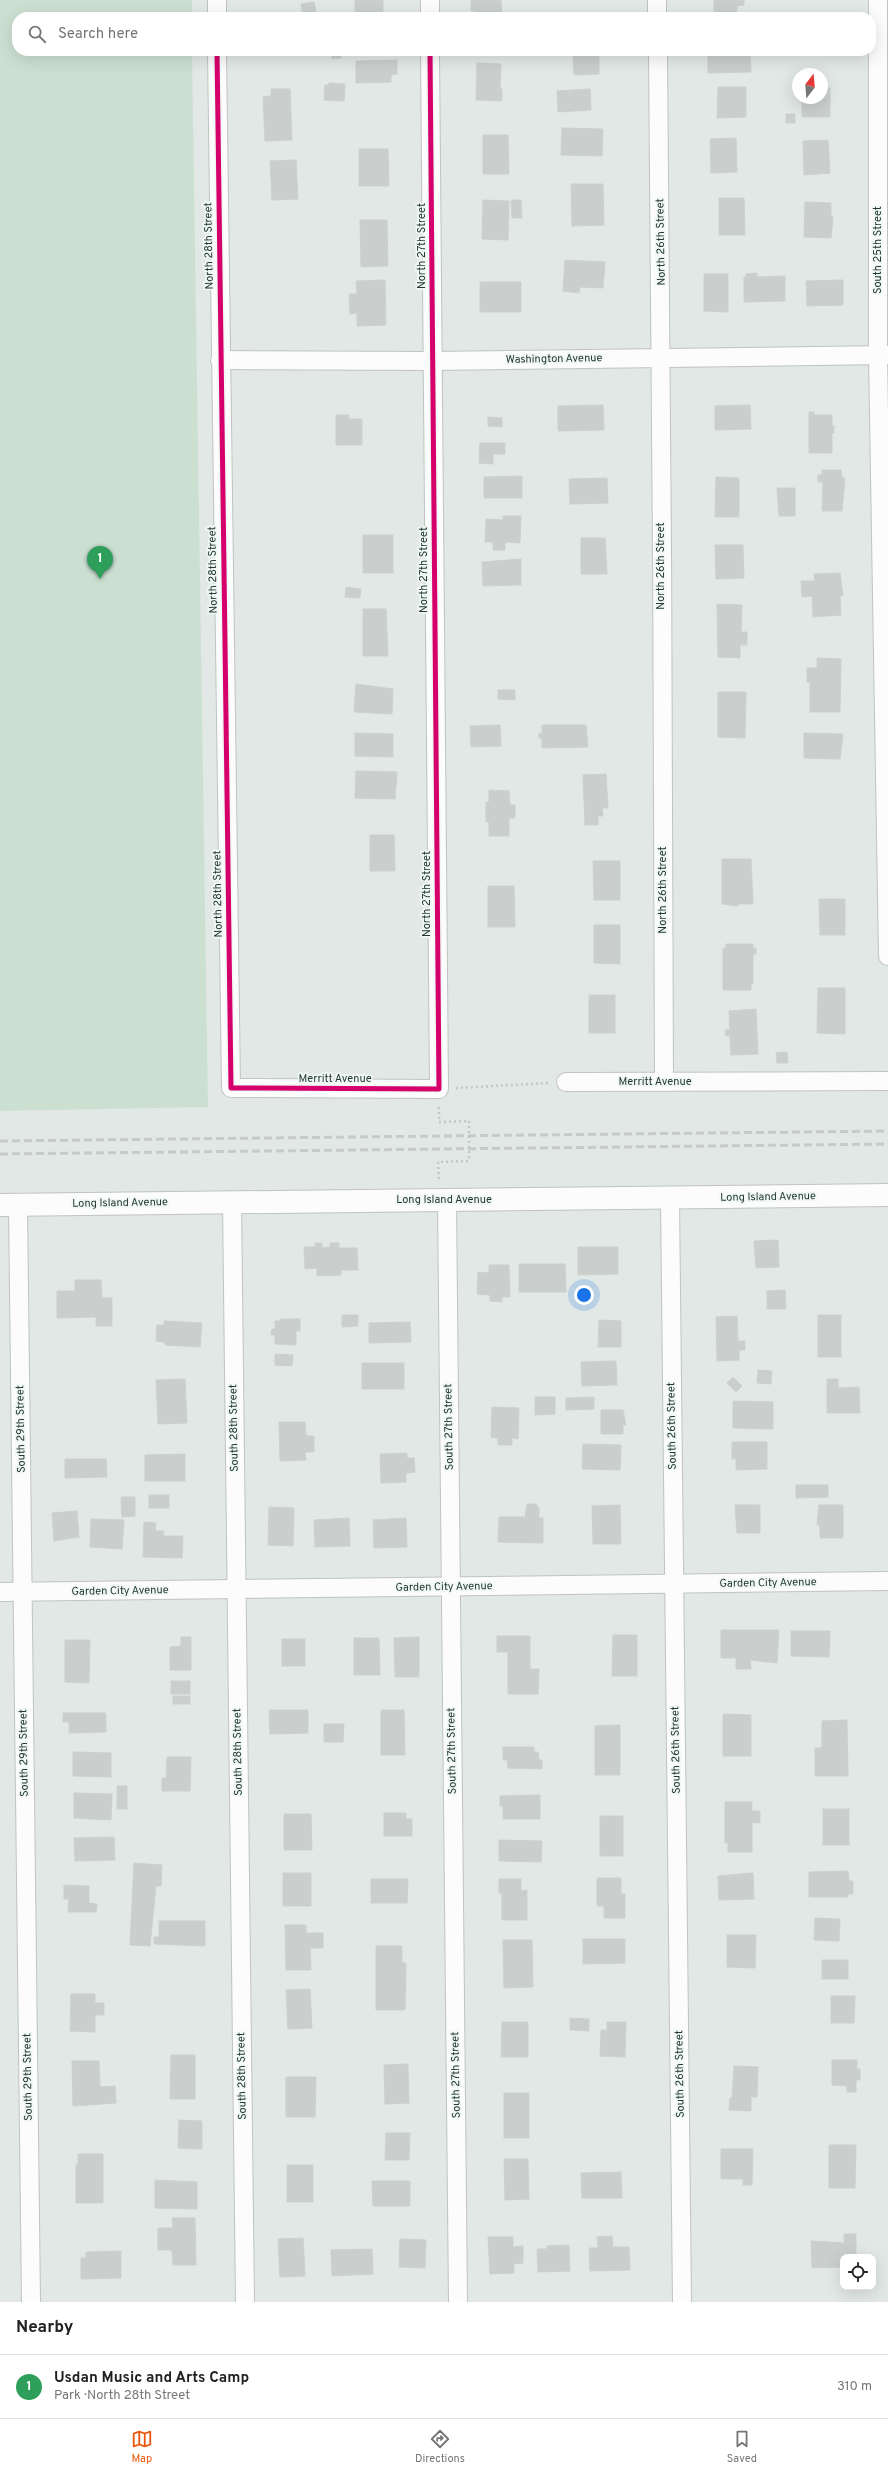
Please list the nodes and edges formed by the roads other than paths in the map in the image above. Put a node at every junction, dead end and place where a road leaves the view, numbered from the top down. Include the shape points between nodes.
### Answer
1 (217, 0) edge
2 (430, 0) edge
3 (657, 0) edge
4 (878, 0) edge
5 (217, 12) edge
6 (430, 12) edge
7 (658, 12) edge
8 (217, 56) edge
9 (430, 56) edge
10 (658, 56) edge
11 (883, 355) edge
12 (662, 358) junction
13 (220, 360) junction
14 (432, 361) junction
15 (888, 956) edge
16 (888, 1081) edge
17 (566, 1082) road end
18 (664, 1082) junction
19 (230, 1088) joint
20 (439, 1089) joint
21 (443, 1190) junction
22 (888, 1195) edge
23 (670, 1198) junction
24 (232, 1202) junction
25 (9, 1205) edge
26 (888, 1581) edge
27 (674, 1584) junction
28 (451, 1587) junction
29 (236, 1590) junction
30 (0, 1592) edge
31 (22, 1592) junction
32 (31, 2302) edge
33 (245, 2302) edge
34 (458, 2302) edge
35 (682, 2302) edge

1 - 5 street
2 - 6 street
3 - 7 street
4 - 11 street, South 25th Street
8 - 13 street, North 28th Street
9 - 14 street, North 27th Street
10 - 12 street, North 26th Street
11 - 12 street, Washington Avenue
11 - 15 street, South 25th Street
12 - 14 street, Washington Avenue
12 - 18 street, North 26th Street
13 - 14 street, Washington Avenue
13 - 19 street, North 28th Street
14 - 20 street, North 27th Street
16 - 18 street, Merritt Avenue
17 - 18 street, Merritt Avenue
19 - 20 street, Merritt Avenue
21 - 23 street, Long Island Avenue
21 - 24 street, Long Island Avenue
21 - 28 street, South 27th Street
22 - 23 street, Long Island Avenue
23 - 27 street, South 26th Street
24 - 25 street, Long Island Avenue
24 - 29 street, South 28th Street
25 - 31 street, South 29th Street
26 - 27 street, Garden City Avenue
27 - 28 street, Garden City Avenue
27 - 35 street, South 26th Street
28 - 29 street, Garden City Avenue
28 - 34 street, South 27th Street
29 - 31 street, Garden City Avenue
29 - 33 street, South 28th Street
30 - 31 street, Garden City Avenue
31 - 32 street, South 29th Street

